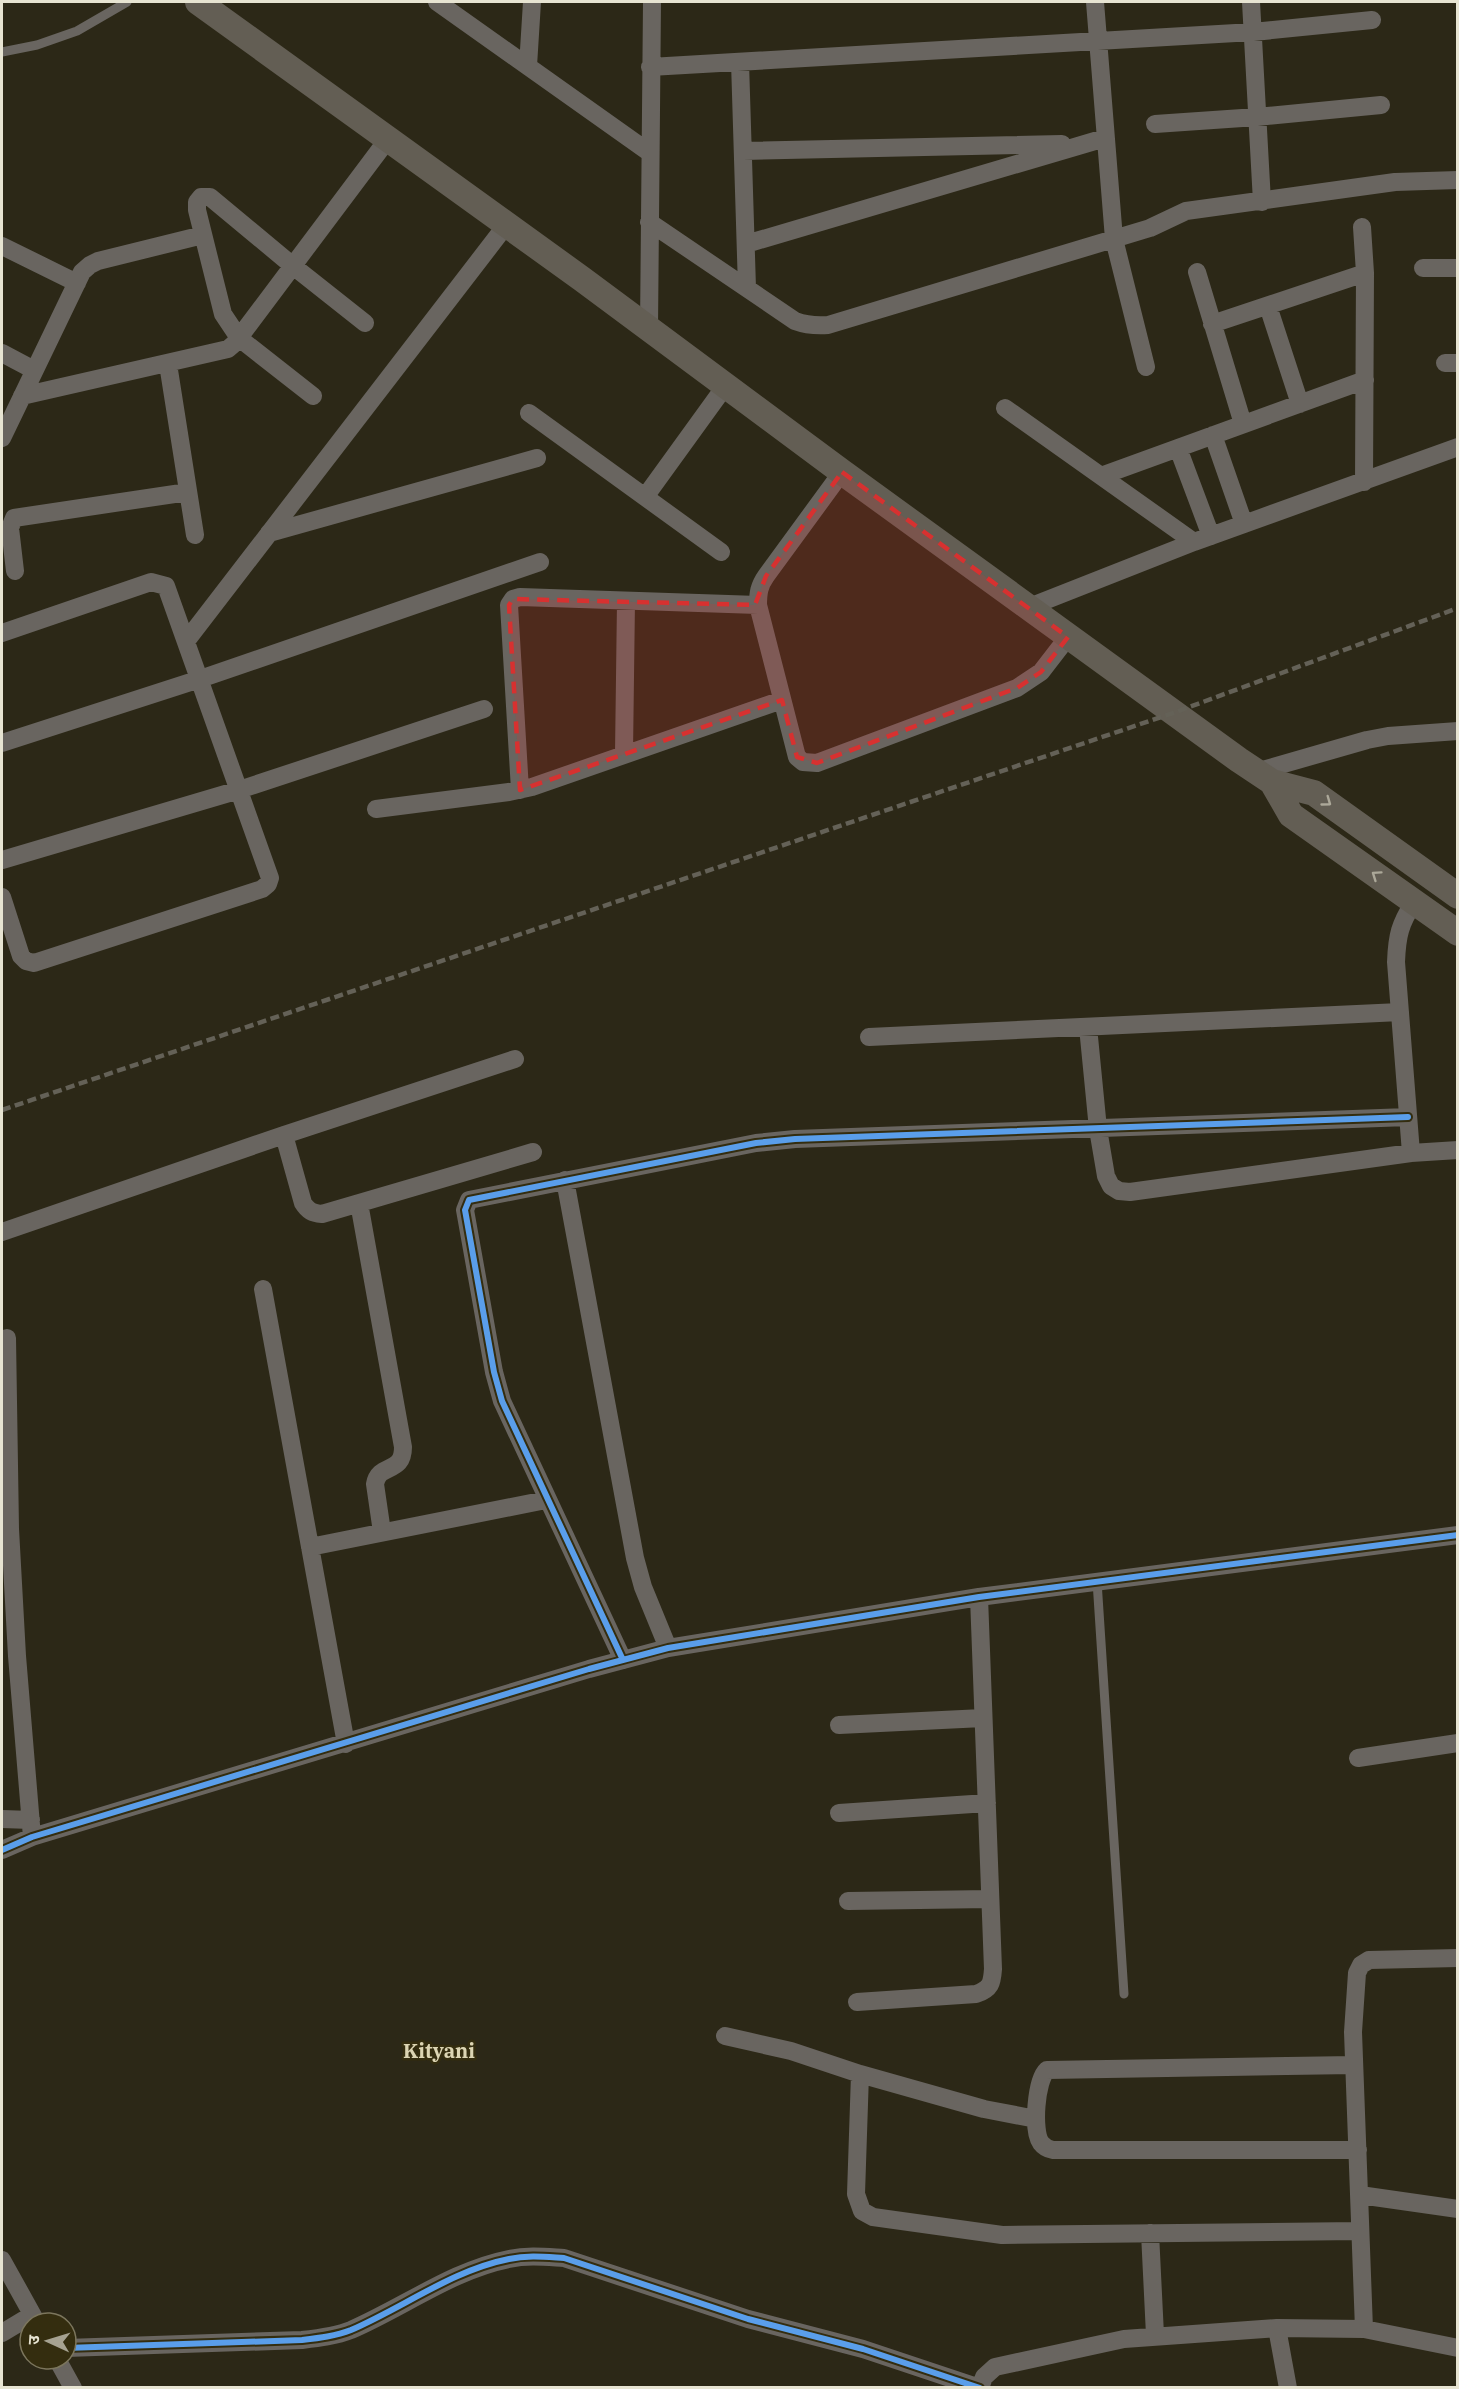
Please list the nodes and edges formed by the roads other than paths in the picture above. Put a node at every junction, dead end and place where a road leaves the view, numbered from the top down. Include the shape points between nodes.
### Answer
1 (127, 2) edge
2 (198, 2) edge
3 (437, 2) edge
4 (532, 2) edge
5 (652, 2) edge
6 (1095, 2) edge
7 (1251, 2) edge
8 (1372, 20) dead end
9 (1253, 32) junction
10 (1098, 41) junction
11 (2, 52) edge
12 (740, 62) junction
13 (528, 66) junction
14 (650, 67) junction
15 (1382, 105) dead end
16 (1257, 117) junction
17 (1155, 124) dead end
18 (1105, 138) junction
19 (388, 139) junction
20 (1086, 143) junction
21 (743, 151) junction
22 (650, 153) junction
23 (1458, 180) edge
24 (1262, 202) junction
25 (650, 222) junction
26 (507, 224) junction
27 (1362, 227) dead end
28 (203, 235) junction
29 (1114, 239) junction
30 (746, 244) junction
31 (2, 246) edge
32 (293, 266) junction
33 (1423, 268) dead end
34 (1458, 268) edge
35 (1197, 272) dead end
36 (1365, 273) junction
37 (77, 283) junction
38 (747, 288) junction
39 (1268, 306) junction
40 (365, 323) dead end
41 (1212, 324) junction
42 (649, 328) junction
43 (239, 338) junction
44 (2, 353) edge
45 (168, 364) junction
46 (1146, 367) dead end
47 (34, 370) junction
48 (1365, 380) junction
49 (726, 385) junction
50 (22, 396) junction
51 (313, 396) dead end
52 (1299, 404) junction
53 (1005, 408) dead end
54 (529, 413) dead end
55 (1243, 424) junction
56 (1213, 435) junction
57 (2, 438) edge
58 (1458, 447) edge
59 (1178, 448) junction
60 (537, 458) dead end
61 (842, 472) junction
62 (1101, 476) junction
63 (1364, 482) junction
64 (188, 492) junction
65 (645, 497) junction
66 (1244, 525) junction
67 (269, 533) junction
68 (195, 535) dead end
69 (1203, 539) junction
70 (721, 552) dead end
71 (540, 562) dead end
72 (15, 572) dead end
73 (626, 601) junction
74 (758, 605) junction
75 (1029, 608) junction
76 (2, 633) edge
77 (1068, 637) junction
78 (187, 640) junction
79 (200, 679) junction
80 (782, 700) junction
81 (484, 709) dead end
82 (1458, 731) edge
83 (2, 743) edge
84 (624, 753) junction
85 (1264, 777) junction
86 (239, 790) junction
87 (520, 790) junction
88 (376, 809) dead end
89 (2, 860) edge
90 (1458, 896) edge
91 (2, 897) edge
92 (1414, 902) junction
93 (1458, 933) edge
94 (1400, 1012) junction
95 (1088, 1027) junction
96 (869, 1037) dead end
97 (514, 1059) dead end
98 (1408, 1117) junction
99 (1098, 1128) junction
100 (284, 1135) junction
101 (1458, 1150) edge
102 (533, 1152) dead end
103 (1411, 1153) junction
104 (566, 1180) junction
105 (359, 1203) junction
106 (2, 1232) edge
107 (262, 1289) dead end
108 (7, 1338) dead end
109 (546, 1500) junction
110 (382, 1532) junction
111 (1458, 1534) edge
112 (310, 1547) junction
113 (1097, 1581) junction
114 (978, 1596) junction
115 (668, 1648) junction
116 (623, 1660) junction
117 (983, 1718) junction
118 (839, 1725) dead end
119 (1458, 1743) edge
120 (346, 1744) junction
121 (1358, 1758) dead end
122 (987, 1803) junction
123 (839, 1814) dead end
124 (2, 1819) edge
125 (32, 1829) junction
126 (2, 1850) edge
127 (990, 1899) junction
128 (848, 1901) dead end
129 (1458, 1958) edge
130 (1124, 1994) dead end
131 (857, 2002) dead end
132 (725, 2036) dead end
133 (1354, 2064) junction
134 (860, 2074) junction
135 (1036, 2119) junction
136 (1358, 2150) junction
137 (1360, 2195) junction
138 (1458, 2209) edge
139 (1359, 2231) junction
140 (1150, 2232) junction
141 (2, 2260) edge
142 (30, 2311) edge
143 (18, 2326) edge
144 (1277, 2328) junction
145 (1364, 2329) junction
146 (2, 2333) edge
147 (1155, 2335) junction
148 (78, 2348) edge
149 (1458, 2348) edge
150 (64, 2371) edge
151 (73, 2388) edge
152 (980, 2388) edge
153 (1288, 2388) edge

1 - 11 lane via 77,31
2 - 19 main road
3 - 13 street
4 - 13 street
5 - 14 street
6 - 10 street
7 - 9 street
8 - 9 street
9 - 10 street
9 - 16 street
10 - 12 street
10 - 18 street
12 - 14 street
12 - 21 street
13 - 22 street
14 - 22 street
15 - 16 street
16 - 17 street
16 - 24 street
18 - 20 street
18 - 29 street
19 - 26 main road
19 - 32 street
20 - 21 street
20 - 30 street
21 - 30 street
22 - 25 street
23 - 24 street via 1395,182
24 - 29 street via 1186,211
25 - 38 street
25 - 42 street
26 - 42 main road
26 - 67 street
27 - 36 street
28 - 32 street via 197,202 206,195
28 - 37 street via 98,261 82,272
28 - 43 street via 223,314
29 - 38 street via 828,325 795,321
29 - 46 street
30 - 38 street
31 - 37 street
32 - 40 street
32 - 43 street
33 - 34 street
35 - 41 street
36 - 39 street
36 - 48 street
37 - 47 street
39 - 41 street
39 - 52 street
41 - 55 street
42 - 49 main road
43 - 45 street via 228,349
43 - 51 street
44 - 47 street
45 - 50 street
45 - 64 street
47 - 50 street
48 - 52 street
48 - 63 street
49 - 61 main road
49 - 65 street
50 - 57 street
52 - 55 street
53 - 62 street
54 - 65 street
55 - 56 street
56 - 59 street
56 - 66 street
58 - 63 street
59 - 62 street
59 - 69 street
60 - 67 street
61 - 74 street via 760,585
61 - 75 main road
62 - 69 street
63 - 66 street
64 - 68 street
64 - 72 street via 14,518 10,528
65 - 70 street
66 - 69 street
67 - 78 street
69 - 75 street
71 - 79 street
73 - 74 street
73 - 84 street
73 - 87 street via 520,597 509,605
74 - 80 street
75 - 77 main road
76 - 78 street via 151,582 166,586
77 - 80 street via 1041,672 1023,685 817,763 803,762 797,757
77 - 85 main road
78 - 79 street
79 - 83 street
79 - 86 street
80 - 84 street
81 - 86 street
82 - 85 street via 1367,740
84 - 87 street
85 -> 90 main road via 1314,794
92 -> 85 main road via 1291,815
86 - 89 street
86 - 91 street via 268,871 268,884 262,889 34,963 21,956
87 - 88 street
92 - 93 main road
92 - 94 street via 1401,922 1397,939
94 - 95 street
94 - 98 street
95 - 96 street
95 - 99 street
97 - 100 street
98 - 99 street
98 - 103 street
99 - 103 street via 1111,1186 1130,1192
99 - 104 street via 795,1138
100 - 105 street via 308,1210 322,1214
100 - 106 street
101 - 103 street
102 - 105 street
104 - 109 street via 474,1197 465,1210 502,1401
104 - 115 street via 636,1558 643,1587
105 - 110 street via 403,1447 400,1463 376,1478
107 - 112 street
108 - 125 street via 10,1529
109 - 110 street
109 - 116 street
110 - 112 street
111 - 113 street
112 - 120 street
113 - 114 street
113 - 130 lane
114 - 115 street
114 - 117 street
115 - 116 street
116 - 120 street
117 - 118 street
117 - 122 street
119 - 121 street
120 - 125 street
122 - 123 street
122 - 127 street
124 - 125 street
125 - 126 street
127 - 128 street
127 - 131 street via 993,1968 991,1985 986,1991
129 - 133 street via 1379,1959 1361,1965 1357,1973
132 - 134 street via 791,2051
133 - 135 street via 1047,2070 1040,2080
133 - 136 street
134 - 135 street via 984,2109
134 - 140 street via 856,2194 862,2211 873,2217 1002,2235
135 - 136 street via 1041,2143 1053,2150
136 - 137 street
137 - 138 street
137 - 139 street
139 - 140 street
139 - 145 street
140 - 147 street
141 - 142 street
143 - 146 street
144 - 145 street
144 - 147 street
144 - 153 street
145 - 149 street
147 - 152 street via 995,2367 984,2377
148 - 152 street via 327,2337 350,2330 468,2273 532,2256 564,2258 748,2319 863,2349
150 - 151 street

